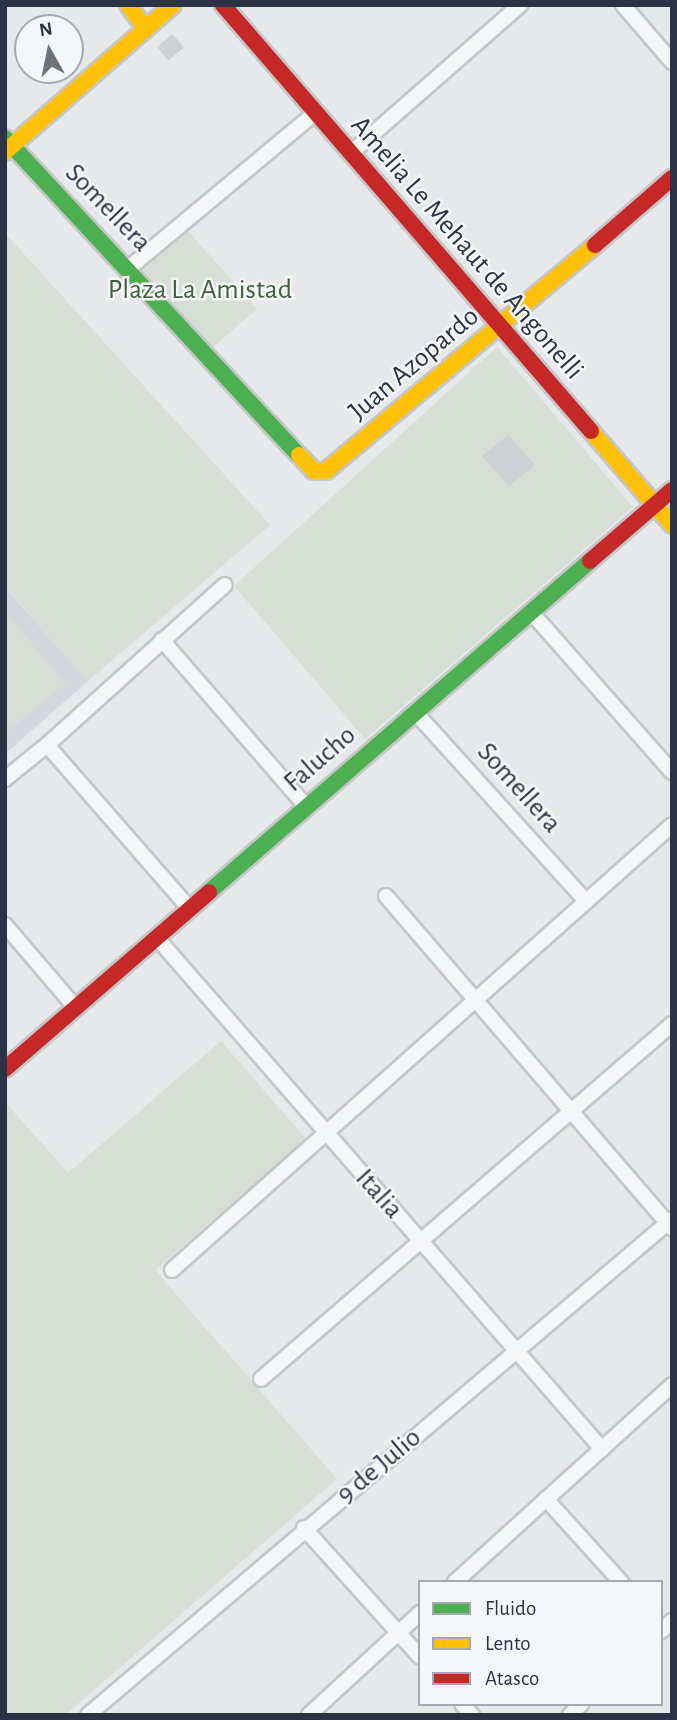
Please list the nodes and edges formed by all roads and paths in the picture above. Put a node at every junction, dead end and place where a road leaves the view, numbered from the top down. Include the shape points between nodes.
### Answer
1 (128, 5) edge
2 (173, 5) edge
3 (223, 5) edge
4 (520, 5) edge
5 (623, 5) edge
6 (146, 29) junction
7 (672, 62) edge
8 (315, 113) junction
9 (8, 145) edge
10 (351, 153) junction
11 (672, 178) edge
12 (128, 268) junction
13 (500, 326) junction
14 (314, 471) joint
15 (672, 490) edge
16 (656, 505) junction
17 (672, 525) edge
18 (225, 585) dead end
19 (531, 612) junction
20 (162, 640) junction
21 (415, 712) junction
22 (47, 746) junction
23 (672, 772) edge
24 (5, 779) edge
25 (306, 806) junction
26 (672, 825) edge
27 (386, 896) dead end
28 (585, 900) junction
29 (190, 909) junction
30 (5, 925) edge
31 (157, 937) junction
32 (479, 1000) junction
33 (76, 1008) junction
34 (672, 1024) edge
35 (5, 1069) edge
36 (571, 1111) junction
37 (327, 1134) junction
38 (670, 1224) edge
39 (422, 1242) junction
40 (172, 1270) dead end
41 (516, 1350) junction
42 (261, 1379) dead end
43 (672, 1385) edge
44 (602, 1449) junction
45 (546, 1500) junction
46 (304, 1528) junction
47 (456, 1580) edge
48 (619, 1580) edge
49 (418, 1615) edge
50 (398, 1633) junction
51 (418, 1655) edge
52 (88, 1715) edge
53 (309, 1715) edge

1 - 6 street
2 - 6 street
3 - 8 street, Amelia Le Mehaut de Angonelli
4 - 10 street
5 - 7 street
6 - 9 street
8 - 10 street, Amelia Le Mehaut de Angonelli
8 - 12 street
9 - 12 street, Somellera
10 - 13 street, Amelia Le Mehaut de Angonelli
11 - 13 street, Juan Azopardo
12 - 14 street, Somellera
13 - 14 street, Juan Azopardo via 326,471
13 - 16 street, Amelia Le Mehaut de Angonelli
15 - 16 street, Falucho
16 - 17 street, Amelia Le Mehaut de Angonelli
16 - 19 street, Falucho
18 - 20 street
19 - 21 street, Falucho
19 - 23 street
20 - 22 street
20 - 25 street
21 - 25 street, Falucho
21 - 28 street, Somellera
22 - 24 street
22 - 29 street
25 - 29 street, Falucho
26 - 28 street
27 - 32 street
28 - 32 street
29 - 31 street, Falucho
30 - 33 street
31 - 33 street, Falucho
31 - 37 street, Italia
32 - 36 street
32 - 37 street
33 - 35 street, Falucho
34 - 36 street
36 - 38 street
36 - 39 street
37 - 39 street, Italia
37 - 40 street
38 - 41 street, 9 de Julio
39 - 41 street, Italia
39 - 42 street
41 - 44 street, Italia
41 - 46 street, 9 de Julio
43 - 44 street
44 - 45 street
45 - 47 street
45 - 48 street
46 - 50 street
46 - 52 street, 9 de Julio
49 - 50 street
50 - 51 street
50 - 53 street

